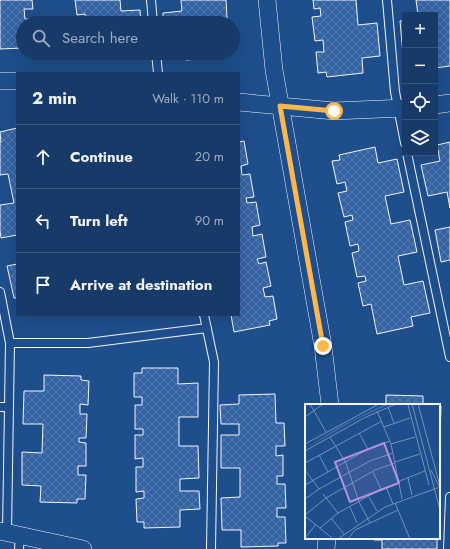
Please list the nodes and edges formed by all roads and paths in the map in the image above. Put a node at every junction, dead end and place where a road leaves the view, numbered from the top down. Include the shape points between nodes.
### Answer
1 (151, 0) edge
2 (267, 0) edge
3 (387, 0) edge
4 (152, 16) edge
5 (157, 60) edge
6 (158, 72) edge
7 (0, 81) edge
8 (16, 81) edge
9 (240, 102) edge
10 (450, 103) edge
11 (438, 105) edge
12 (280, 106) junction
13 (402, 108) edge
14 (408, 156) edge
15 (0, 292) edge
16 (204, 316) edge
17 (207, 328) junction
18 (10, 343) junction
19 (450, 357) edge
20 (330, 404) edge
21 (0, 407) edge
22 (9, 407) junction
23 (450, 497) edge
24 (12, 537) edge
25 (327, 539) edge
26 (83, 549) edge
27 (211, 549) edge
28 (326, 549) edge
29 (448, 549) edge

1 - 4 lane
2 - 12 street
3 - 13 lane via 395,92
5 - 6 lane
7 - 8 street
9 - 12 street
10 - 11 street
12 - 13 street via 334,111
12 - 20 street via 323,346
14 - 19 lane
15 - 18 lane
16 - 17 lane
17 - 18 lane via 88,343
17 - 27 lane via 214,362
18 - 22 lane
21 - 22 lane
22 - 24 lane
23 - 29 lane
24 - 26 street
25 - 28 street

